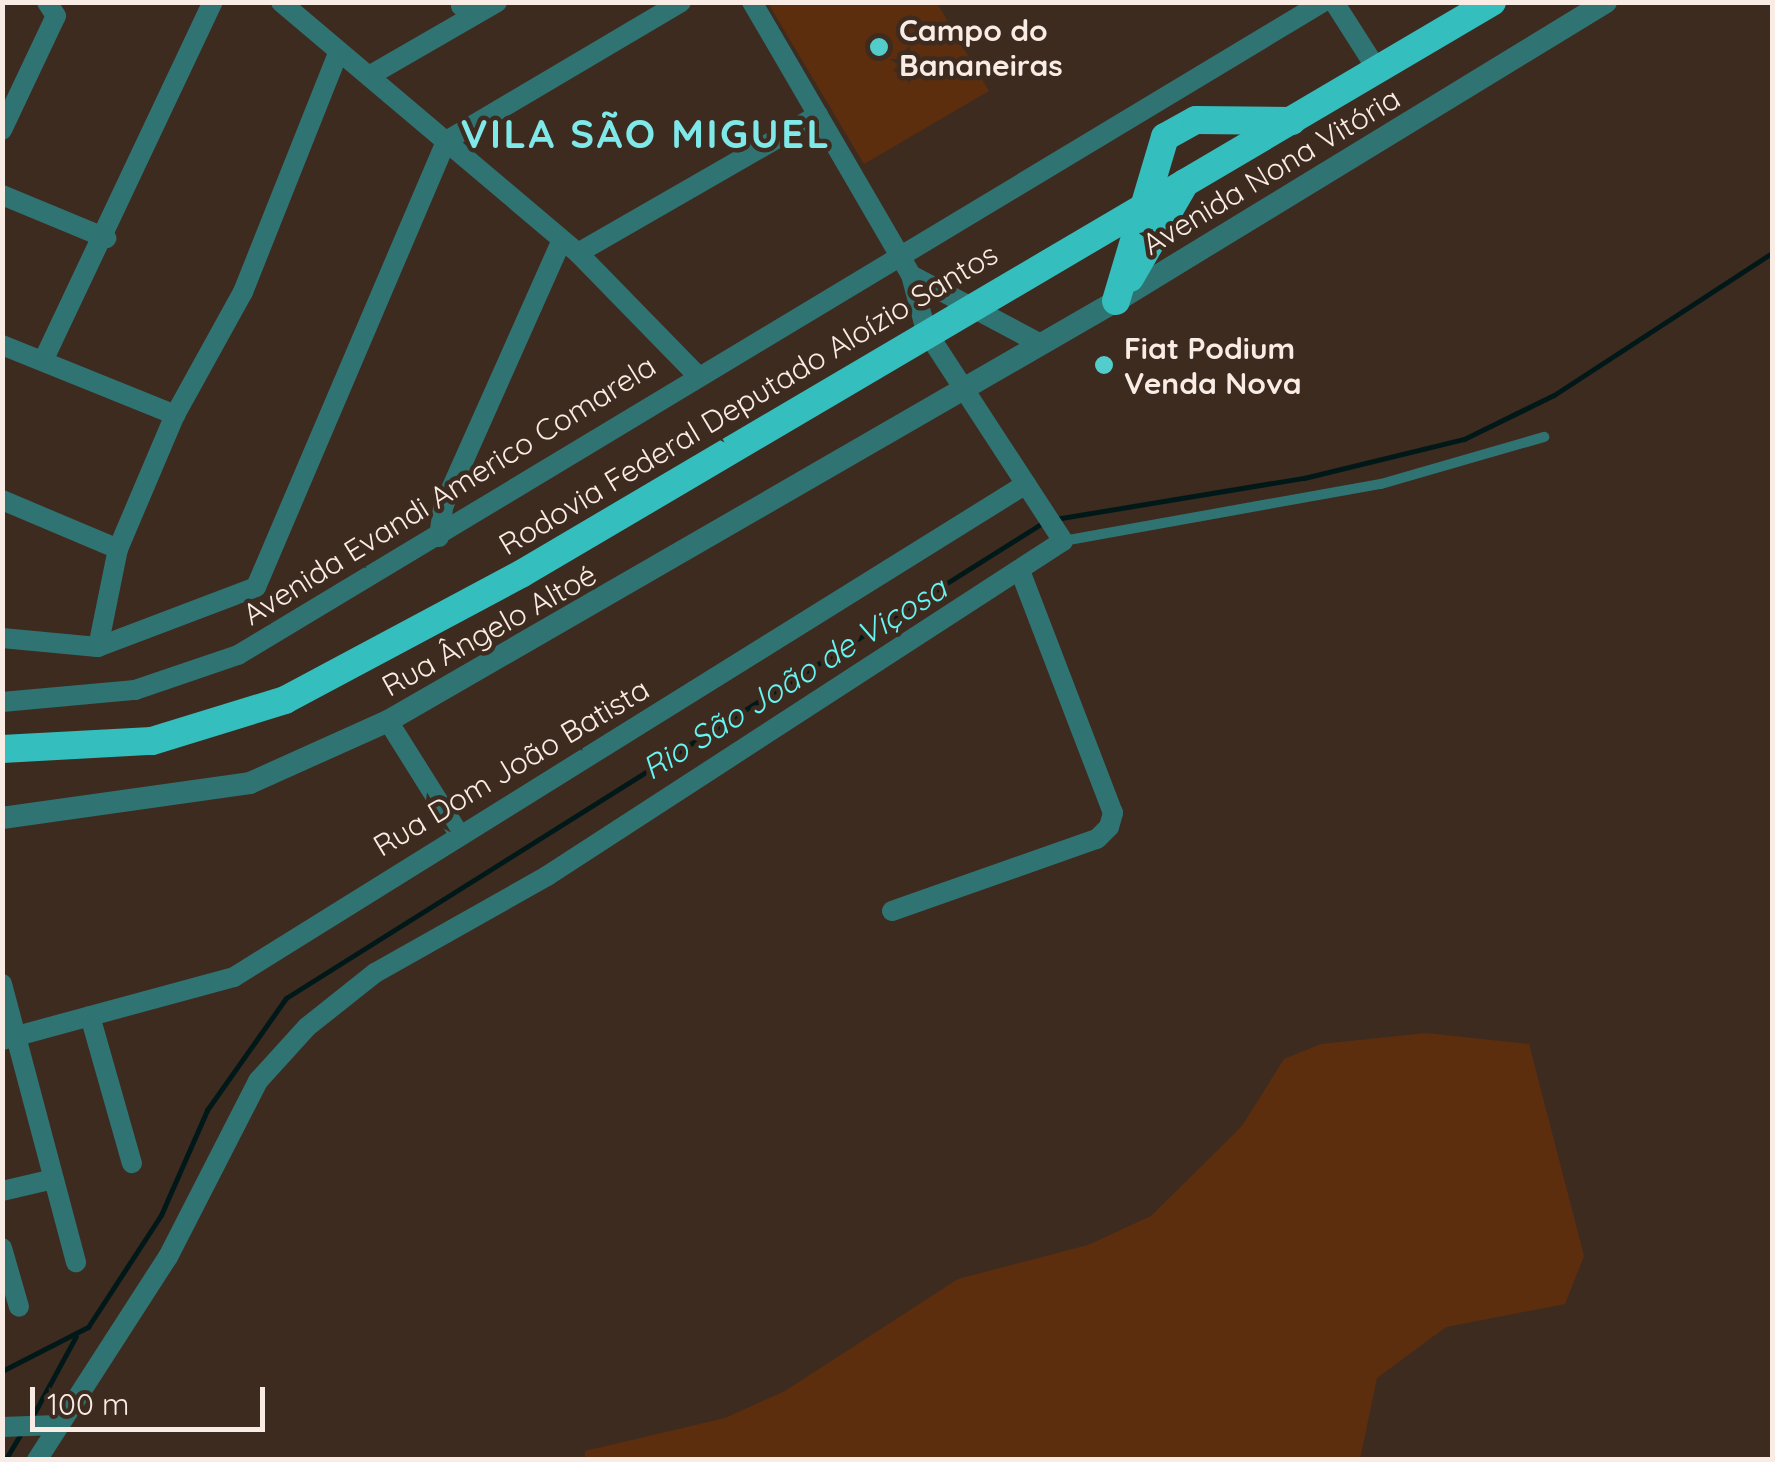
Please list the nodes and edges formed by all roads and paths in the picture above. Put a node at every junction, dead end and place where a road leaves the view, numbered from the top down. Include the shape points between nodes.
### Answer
1 (48, 2) edge
2 (212, 2) edge
3 (281, 2) edge
4 (497, 2) edge
5 (681, 2) edge
6 (752, 2) edge
7 (1323, 2) edge
8 (1334, 2) edge
9 (1492, 2) edge
10 (1606, 2) edge
11 (464, 7) edge
12 (339, 51) junction
13 (1378, 71) junction
14 (370, 76) junction
15 (818, 115) junction
16 (1294, 122) junction
17 (2, 130) edge
18 (446, 141) junction
19 (1186, 183) junction
20 (2, 194) edge
21 (1138, 207) junction
22 (106, 238) junction
23 (570, 246) junction
24 (899, 253) junction
25 (911, 274) junction
26 (1116, 301) junction
27 (974, 302) junction
28 (926, 330) junction
29 (1039, 343) junction
30 (2, 345) edge
31 (42, 361) junction
32 (694, 373) junction
33 (964, 386) junction
34 (175, 414) junction
35 (1544, 437) dead end
36 (1029, 489) junction
37 (2, 500) edge
38 (439, 537) junction
39 (1061, 538) junction
40 (118, 549) junction
41 (1020, 571) junction
42 (2, 638) edge
43 (98, 646) junction
44 (2, 702) edge
45 (388, 720) junction
46 (2, 749) edge
47 (2, 818) edge
48 (459, 834) junction
49 (892, 911) dead end
50 (2, 984) edge
51 (90, 1016) junction
52 (10, 1038) edge
53 (132, 1163) dead end
54 (54, 1179) junction
55 (2, 1191) edge
56 (2, 1248) edge
57 (76, 1262) dead end
58 (19, 1307) dead end
59 (49, 1425) junction
60 (5, 1427) edge
61 (37, 1460) edge

1 - 17 street via 56,16
2 - 22 street
3 - 12 street
4 - 11 street
5 - 18 street
6 - 15 street
7 - 24 street, Avenida Evandi Americo Comarela
8 - 13 street
9 - 13 highway, Rodovia Federal Deputado Aloízio Santos
10 - 26 street, Avenida Nona Vitória
11 - 14 street
12 - 14 street
12 - 34 street via 236,306
13 - 16 highway, Rodovia Federal Deputado Aloízio Santos
14 - 18 street
15 - 23 street
15 - 24 street
16 - 19 highway, Rodovia Federal Deputado Aloízio Santos
16 - 21 highway via 1177,128
18 - 23 street
18 - 43 street via 268,576
19 - 21 highway, Rodovia Federal Deputado Aloízio Santos
19 - 26 highway
20 - 22 street
21 - 26 highway
21 - 27 highway, Rodovia Federal Deputado Aloízio Santos
22 - 31 street
23 - 32 street
23 - 38 street via 443,507
24 - 25 street
24 - 32 street, Avenida Evandi Americo Comarela
25 - 27 street
25 - 28 street
26 - 29 street, Avenida Nona Vitória
27 - 28 highway, Rodovia Federal Deputado Aloízio Santos
27 - 29 street
28 - 33 street
28 - 46 highway, Rodovia Federal Deputado Aloízio Santos via 536,565 285,700 152,742
29 - 33 street, Avenida Nona Vitória
30 - 31 street
31 - 34 street
32 - 38 street, Avenida Evandi Americo Comarela
33 - 36 street
33 - 45 street, Rua Ângelo Altoé
34 - 40 street
35 - 39 lane via 1381,484
36 - 39 street
36 - 48 street, Rua Dom João Batista
37 - 40 street
38 - 44 street, Avenida Evandi Americo Comarela via 182,680
39 - 41 street
40 - 43 street
41 - 49 street via 1113,813 1109,827
41 - 59 street via 547,876 375,972 306,1026 258,1081 168,1257
42 - 43 street
45 - 47 street, Rua Ângelo Altoé via 234,786
45 - 48 street
48 - 51 street, Rua Dom João Batista via 234,976
50 - 52 street
51 - 52 street, Rua Dom João Batista
51 - 53 street
52 - 54 street
54 - 55 street
54 - 57 street
56 - 58 street
59 - 60 street
59 - 61 street

